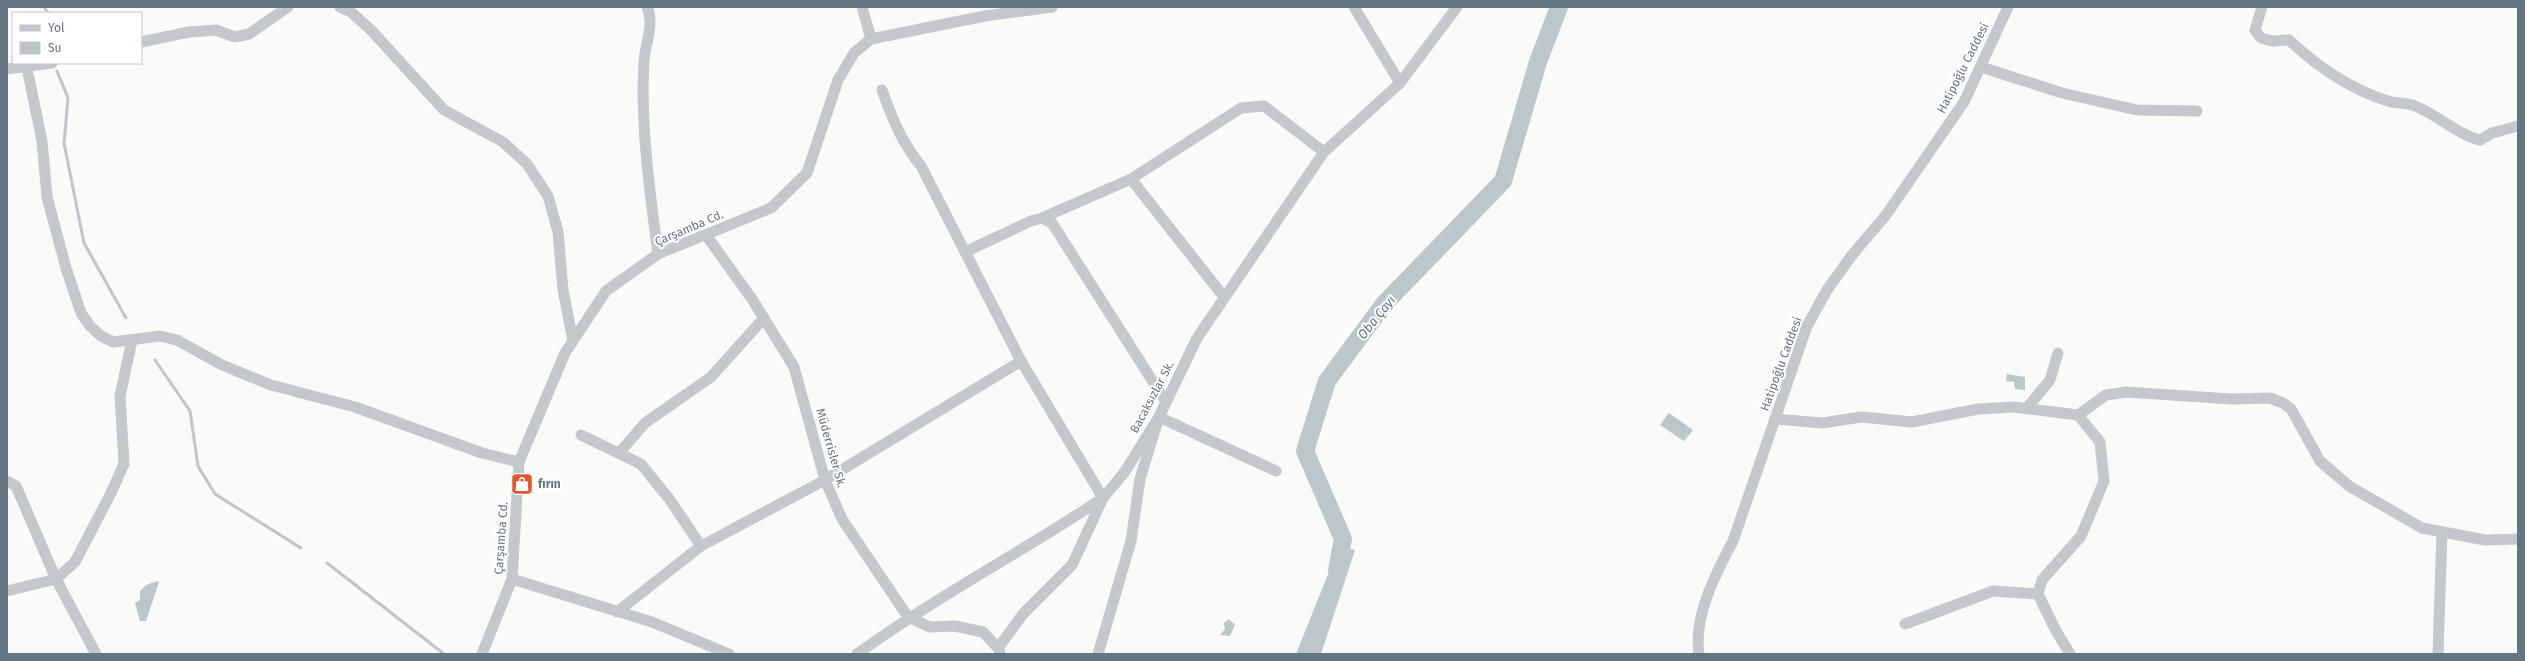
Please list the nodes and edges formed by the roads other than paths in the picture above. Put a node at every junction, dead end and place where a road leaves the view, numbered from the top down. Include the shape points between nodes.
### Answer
1 (288, 7) edge
2 (340, 7) edge
3 (647, 7) edge
4 (862, 7) edge
5 (1052, 7) edge
6 (1354, 7) edge
7 (1457, 7) edge
8 (2008, 7) edge
9 (2262, 7) edge
10 (871, 39) junction
11 (142, 42) edge
12 (47, 64) edge
13 (1981, 67) junction
14 (27, 68) junction
15 (7, 69) edge
16 (1400, 83) junction
17 (882, 90) dead end
18 (2197, 111) dead end
19 (2518, 126) edge
20 (1324, 152) junction
21 (1131, 179) junction
22 (1042, 218) junction
23 (706, 235) junction
24 (965, 252) junction
25 (658, 254) junction
26 (1224, 297) junction
27 (764, 318) junction
28 (132, 340) junction
29 (573, 341) junction
30 (2058, 353) dead end
31 (1021, 361) junction
32 (1166, 402) junction
33 (2027, 408) junction
34 (2078, 415) junction
35 (1159, 417) junction
36 (1775, 419) junction
37 (581, 435) dead end
38 (620, 452) junction
39 (519, 462) junction
40 (1276, 471) dead end
41 (825, 480) junction
42 (7, 481) edge
43 (1103, 498) junction
44 (2442, 532) junction
45 (2518, 539) edge
46 (701, 546) junction
47 (56, 579) junction
48 (512, 579) junction
49 (7, 591) edge
50 (2038, 594) junction
51 (617, 612) junction
52 (908, 617) junction
53 (1906, 624) dead end
54 (1000, 651) edge
55 (96, 654) edge
56 (482, 654) edge
57 (729, 654) edge
58 (857, 654) edge
59 (1098, 654) edge
60 (1699, 654) edge
61 (2070, 654) edge
62 (2438, 654) edge

1 - 11 street via 249,34 235,37 216,30 189,32
2 - 29 street via 351,12 371,30 444,110 503,142 528,164 548,196 558,232 563,290
3 - 25 street via 650,24 644,61 646,136
4 - 10 street
5 - 10 street via 985,16
6 - 16 street
7 - 16 street, Bacaksızlar Sk.
8 - 13 street, Hatipoğlu Caddesi
9 - 19 street via 2255,30 2261,38 2272,41 2289,40 2310,60 2335,78 2388,101 2413,105 2438,117 2468,137 2480,140
10 - 23 street, Çarşamba Cd. via 854,54 838,80 807,173 771,208
12 - 14 street
13 - 18 street via 2062,93 2137,110
13 - 36 street, Hatipoğlu Caddesi via 1964,102 1930,153 1886,215 1827,290 1807,326
14 - 15 street
14 - 28 street via 42,141 47,197 81,313 101,336 113,342
16 - 20 street, Bacaksızlar Sk.
17 - 24 street via 906,148 921,166
20 - 21 street via 1264,106 1253,105 1241,108
20 - 26 street, Bacaksızlar Sk.
21 - 22 street
21 - 26 street
22 - 24 street
22 - 32 street via 1052,223
23 - 25 street, Çarşamba Cd.
23 - 27 street, Müderrisler Sk.
24 - 31 street
25 - 29 street, Çarşamba Cd. via 606,291
26 - 32 street, Bacaksızlar Sk. via 1197,338
27 - 38 street via 711,377 644,423
27 - 41 street, Müderrisler Sk. via 794,367
28 - 39 street via 160,336 177,340 222,365 271,385 355,407 482,454
28 - 47 street via 120,396 124,464 75,562
29 - 39 street, Çarşamba Cd. via 565,353
30 - 33 street via 2050,380
31 - 41 street
31 - 43 street
32 - 35 street, Bacaksızlar Sk.
33 - 34 street
33 - 36 street via 1978,409 1912,422 1861,417 1822,423
34 - 44 street via 2106,395 2126,392 2231,399 2270,398 2291,409 2320,461 2349,486 2422,528
34 - 50 street via 2100,442 2104,482 2081,536 2042,580
35 - 40 street
35 - 43 street, Bacaksızlar Sk. via 1124,473
35 - 59 street via 1140,479 1132,541
36 - 60 street, Hatipoğlu Caddesi via 1733,541 1716,573 1703,609
37 - 38 street
38 - 46 street via 641,464 670,500
39 - 48 street, Çarşamba Cd.
41 - 46 street
41 - 52 street, Müderrisler Sk. via 842,519
42 - 47 street via 16,486
43 - 52 street via 1053,531
43 - 54 street, Bacaksızlar Sk. via 1072,564 1023,614
44 - 45 street via 2486,540
44 - 62 street
46 - 51 street
47 - 49 street
47 - 55 street
48 - 51 street
48 - 56 street, Çarşamba Cd.
50 - 53 street via 1993,591
50 - 61 street via 2054,629
51 - 57 street via 652,622
52 - 54 street via 930,627 955,626 983,632
52 - 58 street

